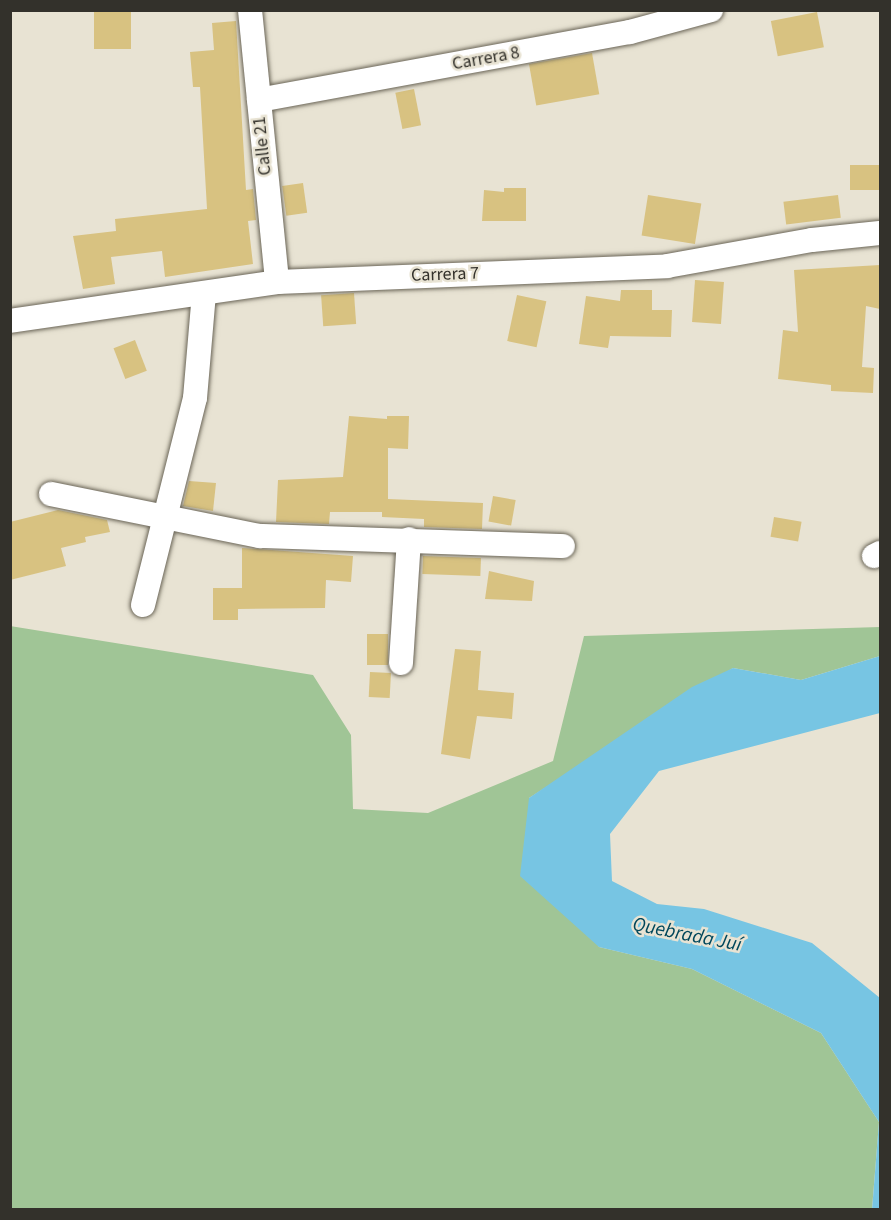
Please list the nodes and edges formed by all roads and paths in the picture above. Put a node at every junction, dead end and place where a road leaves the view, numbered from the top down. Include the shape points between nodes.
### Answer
1 (250, 10) edge
2 (711, 10) edge
3 (259, 100) junction
4 (880, 233) edge
5 (277, 282) junction
6 (204, 293) junction
7 (10, 321) edge
8 (51, 494) dead end
9 (167, 519) junction
10 (409, 539) junction
11 (563, 546) dead end
12 (143, 605) dead end
13 (401, 663) dead end

1 - 3 street, Calle 21
2 - 3 street, Carrera 8 via 630,32
3 - 5 street, Calle 21
4 - 5 street, Carrera 7 via 812,240 667,266
5 - 6 street, Carrera 7
6 - 7 street, Carrera 7
6 - 9 street via 195,398
8 - 9 street
9 - 10 street via 260,536
9 - 12 street
10 - 11 street
10 - 13 street

